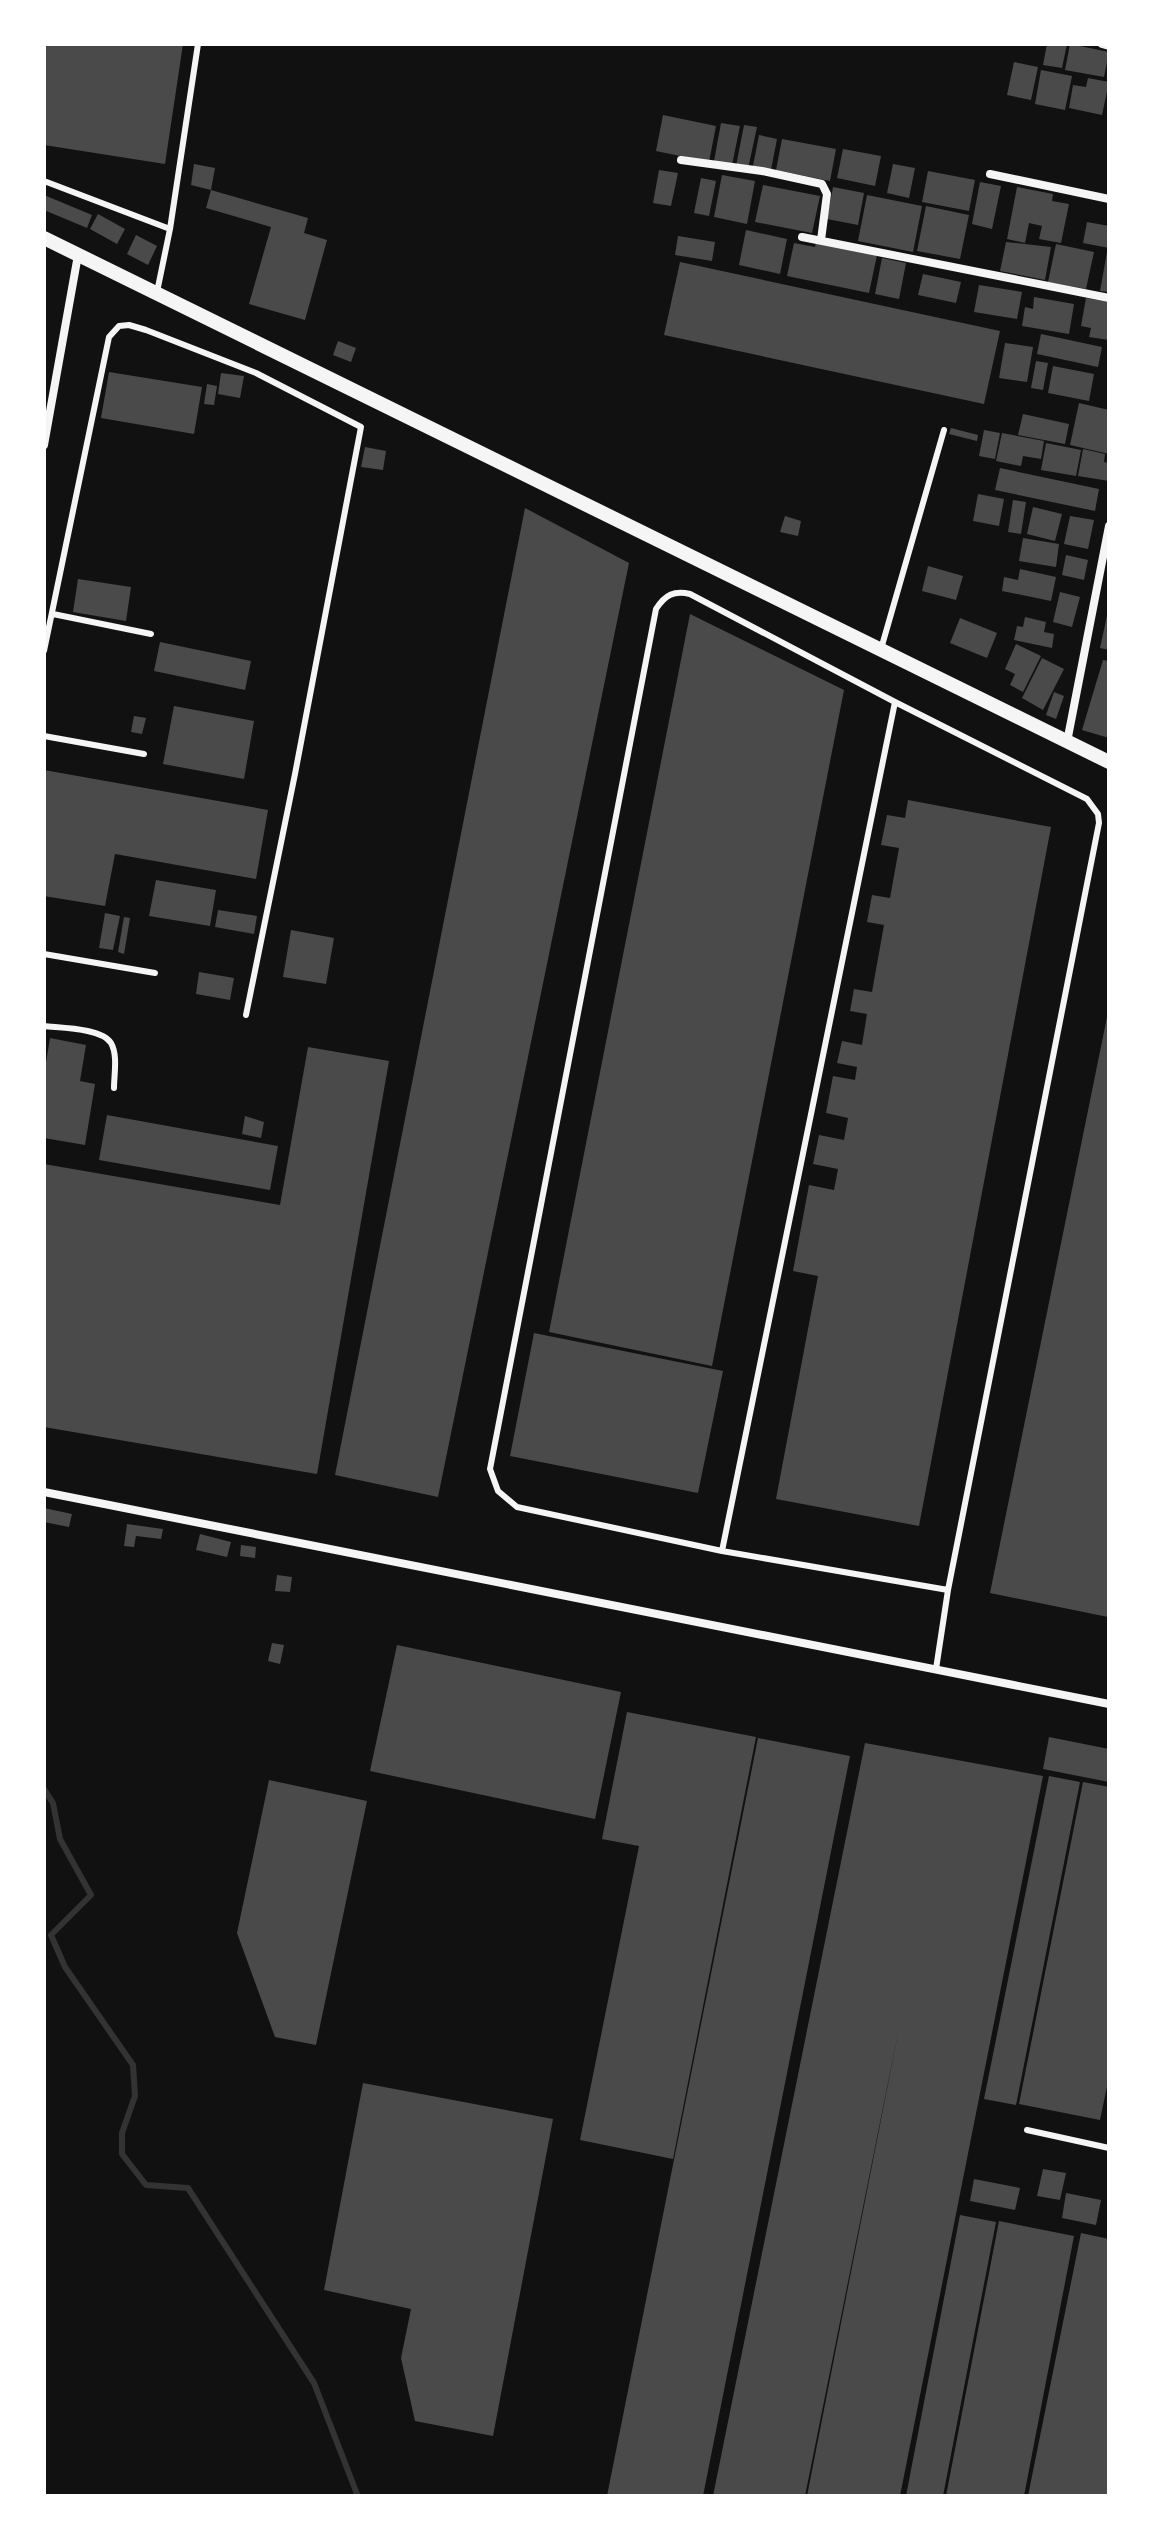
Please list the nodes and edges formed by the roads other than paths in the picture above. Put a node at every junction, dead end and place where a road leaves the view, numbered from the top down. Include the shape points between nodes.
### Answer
1 (198, 44) edge
2 (1102, 44) edge
3 (1109, 46) edge
4 (681, 160) dead end
5 (990, 174) dead end
6 (44, 181) edge
7 (1109, 199) edge
8 (170, 229) junction
9 (802, 237) dead end
10 (44, 238) edge
11 (821, 240) junction
12 (78, 255) junction
13 (157, 292) junction
14 (1109, 298) edge
15 (944, 430) dead end
16 (44, 445) edge
17 (1109, 526) edge
18 (53, 614) junction
19 (151, 634) dead end
20 (881, 649) junction
21 (44, 651) edge
22 (895, 702) junction
23 (44, 736) edge
24 (1067, 742) junction
25 (144, 754) dead end
26 (1109, 762) edge
27 (44, 954) edge
28 (155, 973) dead end
29 (246, 1015) dead end
30 (44, 1026) edge
31 (114, 1088) dead end
32 (44, 1492) edge
33 (722, 1551) junction
34 (948, 1590) junction
35 (936, 1669) junction
36 (1109, 1704) edge
37 (1027, 2130) dead end
38 (1109, 2148) edge

1 - 8 lane
2 - 3 street
4 - 11 street via 822,184 827,194
5 - 7 street
6 - 8 lane
8 - 13 lane
9 - 11 street
10 - 12 street
11 - 14 street
12 - 13 street
12 - 16 street
13 - 20 street
15 - 20 lane
17 - 24 street
18 - 19 lane
18 - 21 lane
18 - 29 lane via 109,337 119,326 146,330 256,373 361,427
20 - 24 street
22 - 33 lane
22 - 33 lane via 690,594 672,593 656,609 490,1469 498,1491 517,1507
22 - 34 lane via 1087,799 1099,823
23 - 25 lane
24 - 26 street
27 - 28 lane
30 - 31 lane via 105,1038 114,1054
32 - 35 street
33 - 34 lane
34 - 35 lane
35 - 36 street
37 - 38 lane

